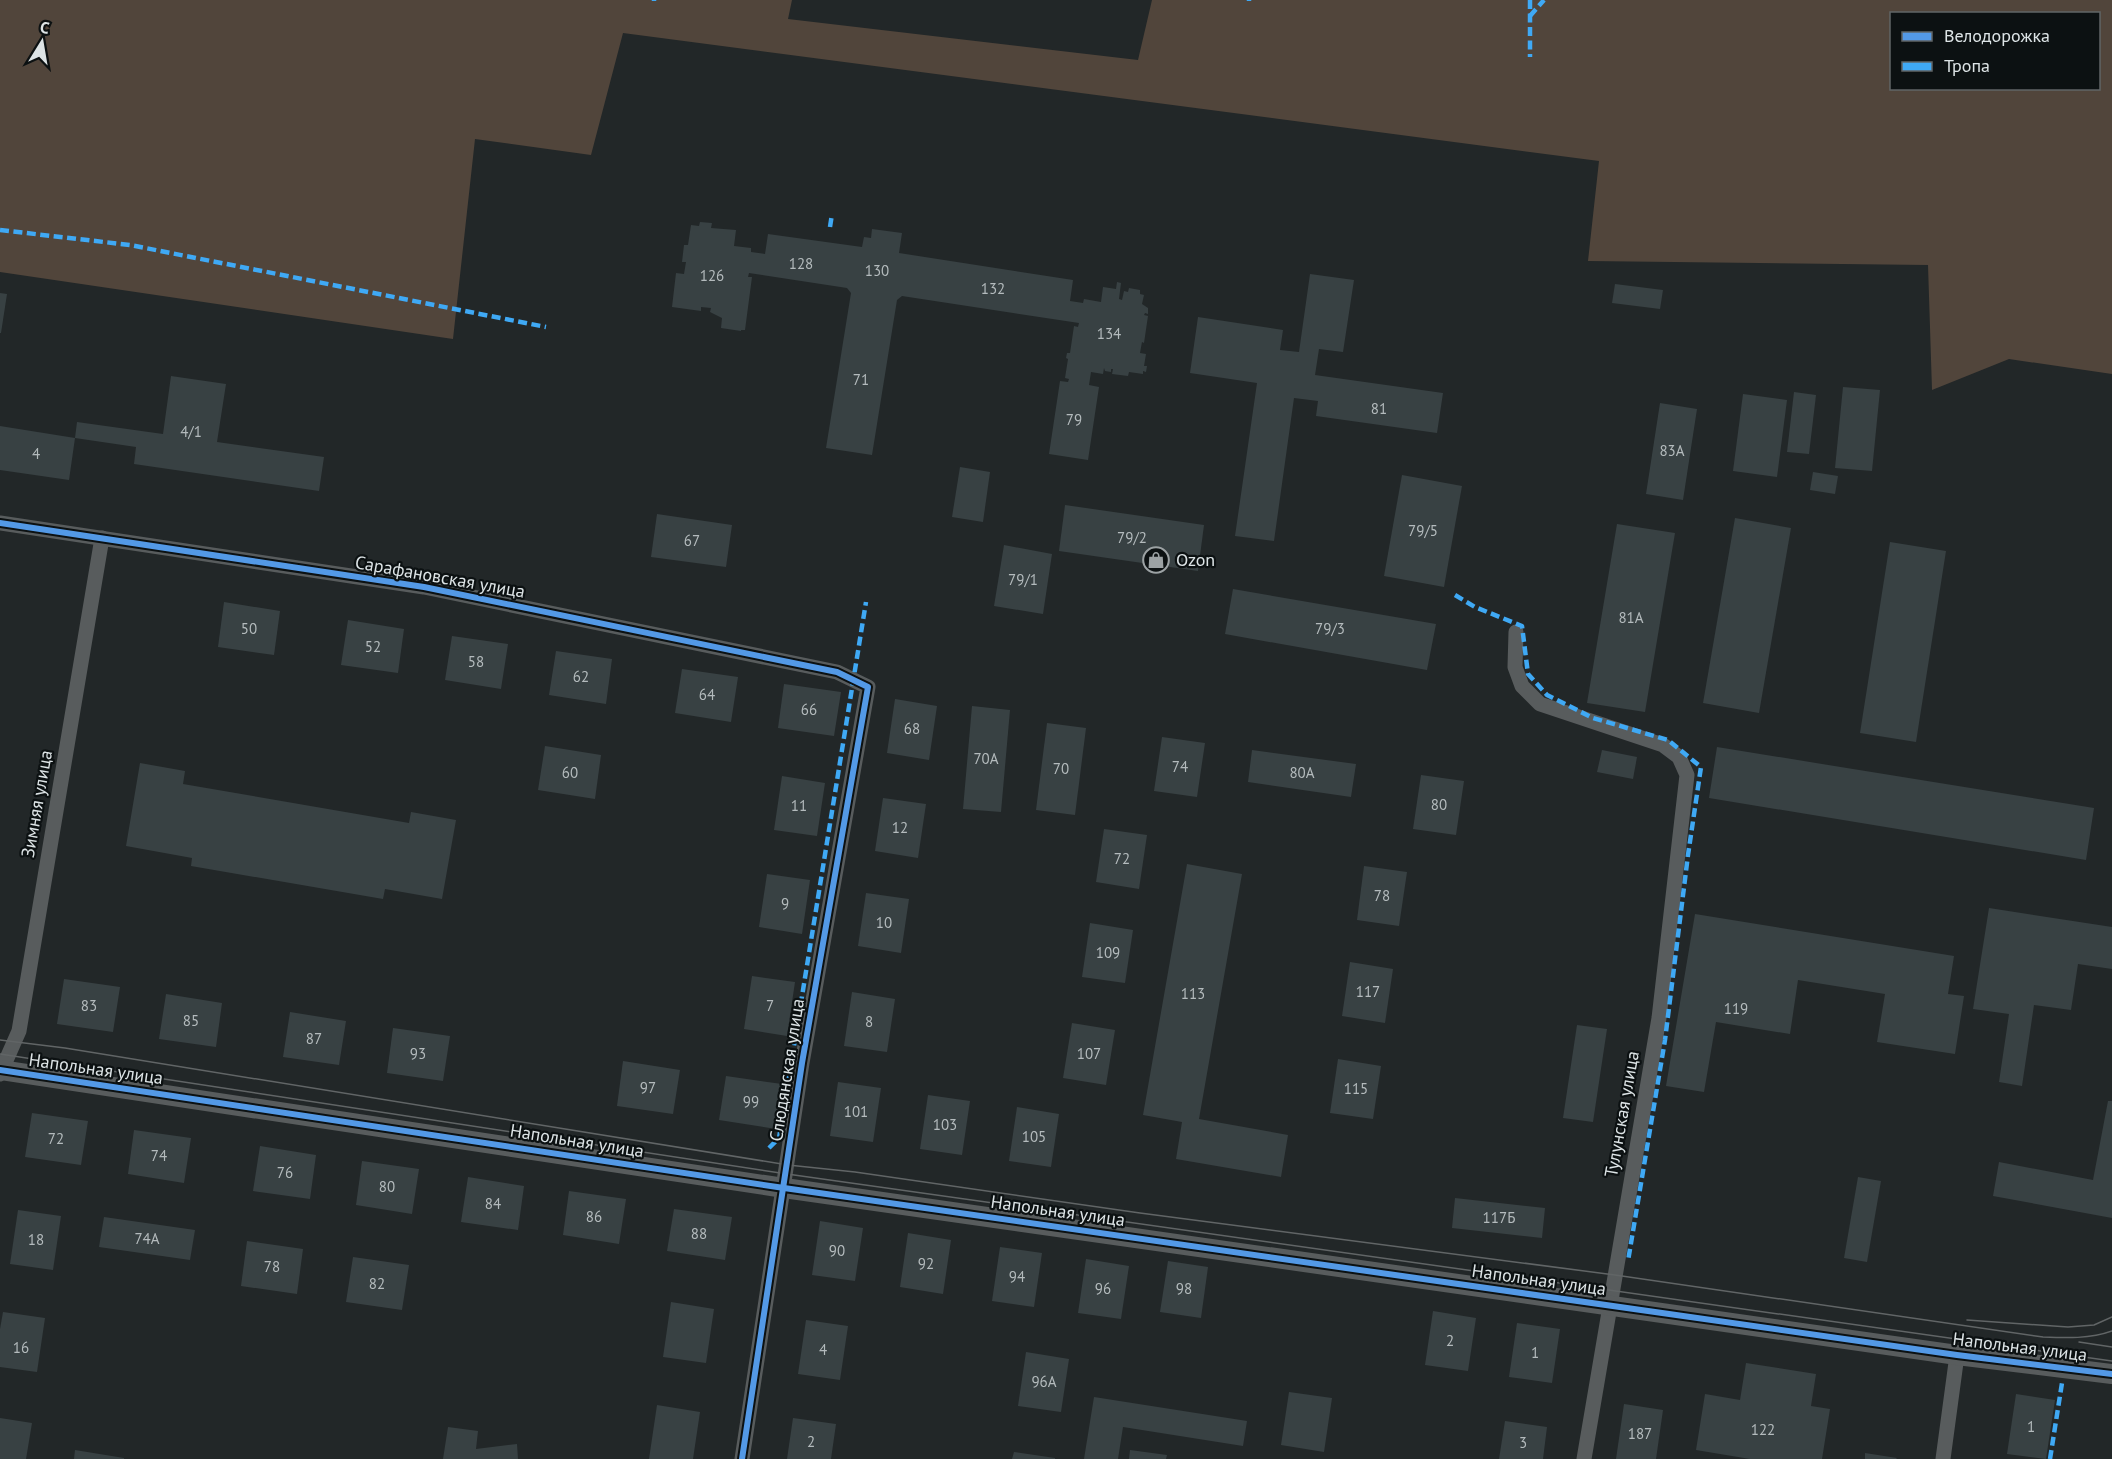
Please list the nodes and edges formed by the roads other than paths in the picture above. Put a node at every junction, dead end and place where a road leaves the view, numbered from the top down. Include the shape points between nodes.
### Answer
1 (0, 523) edge
2 (102, 538) junction
3 (1516, 632) dead end
4 (868, 687) joint
5 (0, 1072) edge
6 (784, 1188) junction
7 (1610, 1305) junction
8 (1957, 1355) junction
9 (2112, 1374) edge
10 (742, 1459) edge
11 (1584, 1459) edge
12 (1943, 1459) edge

1 - 2 street, Сарафановская улица
2 - 4 street, Сарафановская улица via 424,587 837,672
2 - 5 street, Зимняя улица via 19,1031
3 - 7 street, Тулунская улица via 1515,667 1522,686 1540,704 1663,745 1679,757 1687,775 1659,1018
4 - 6 street, Слюдянская улица
5 - 6 street, Напольная улица
6 - 7 street, Напольная улица
6 - 10 street, Слюдянская улица
7 - 8 street, Напольная улица
7 - 11 street, Тулунская улица
8 - 9 street, Напольная улица
8 - 12 street

